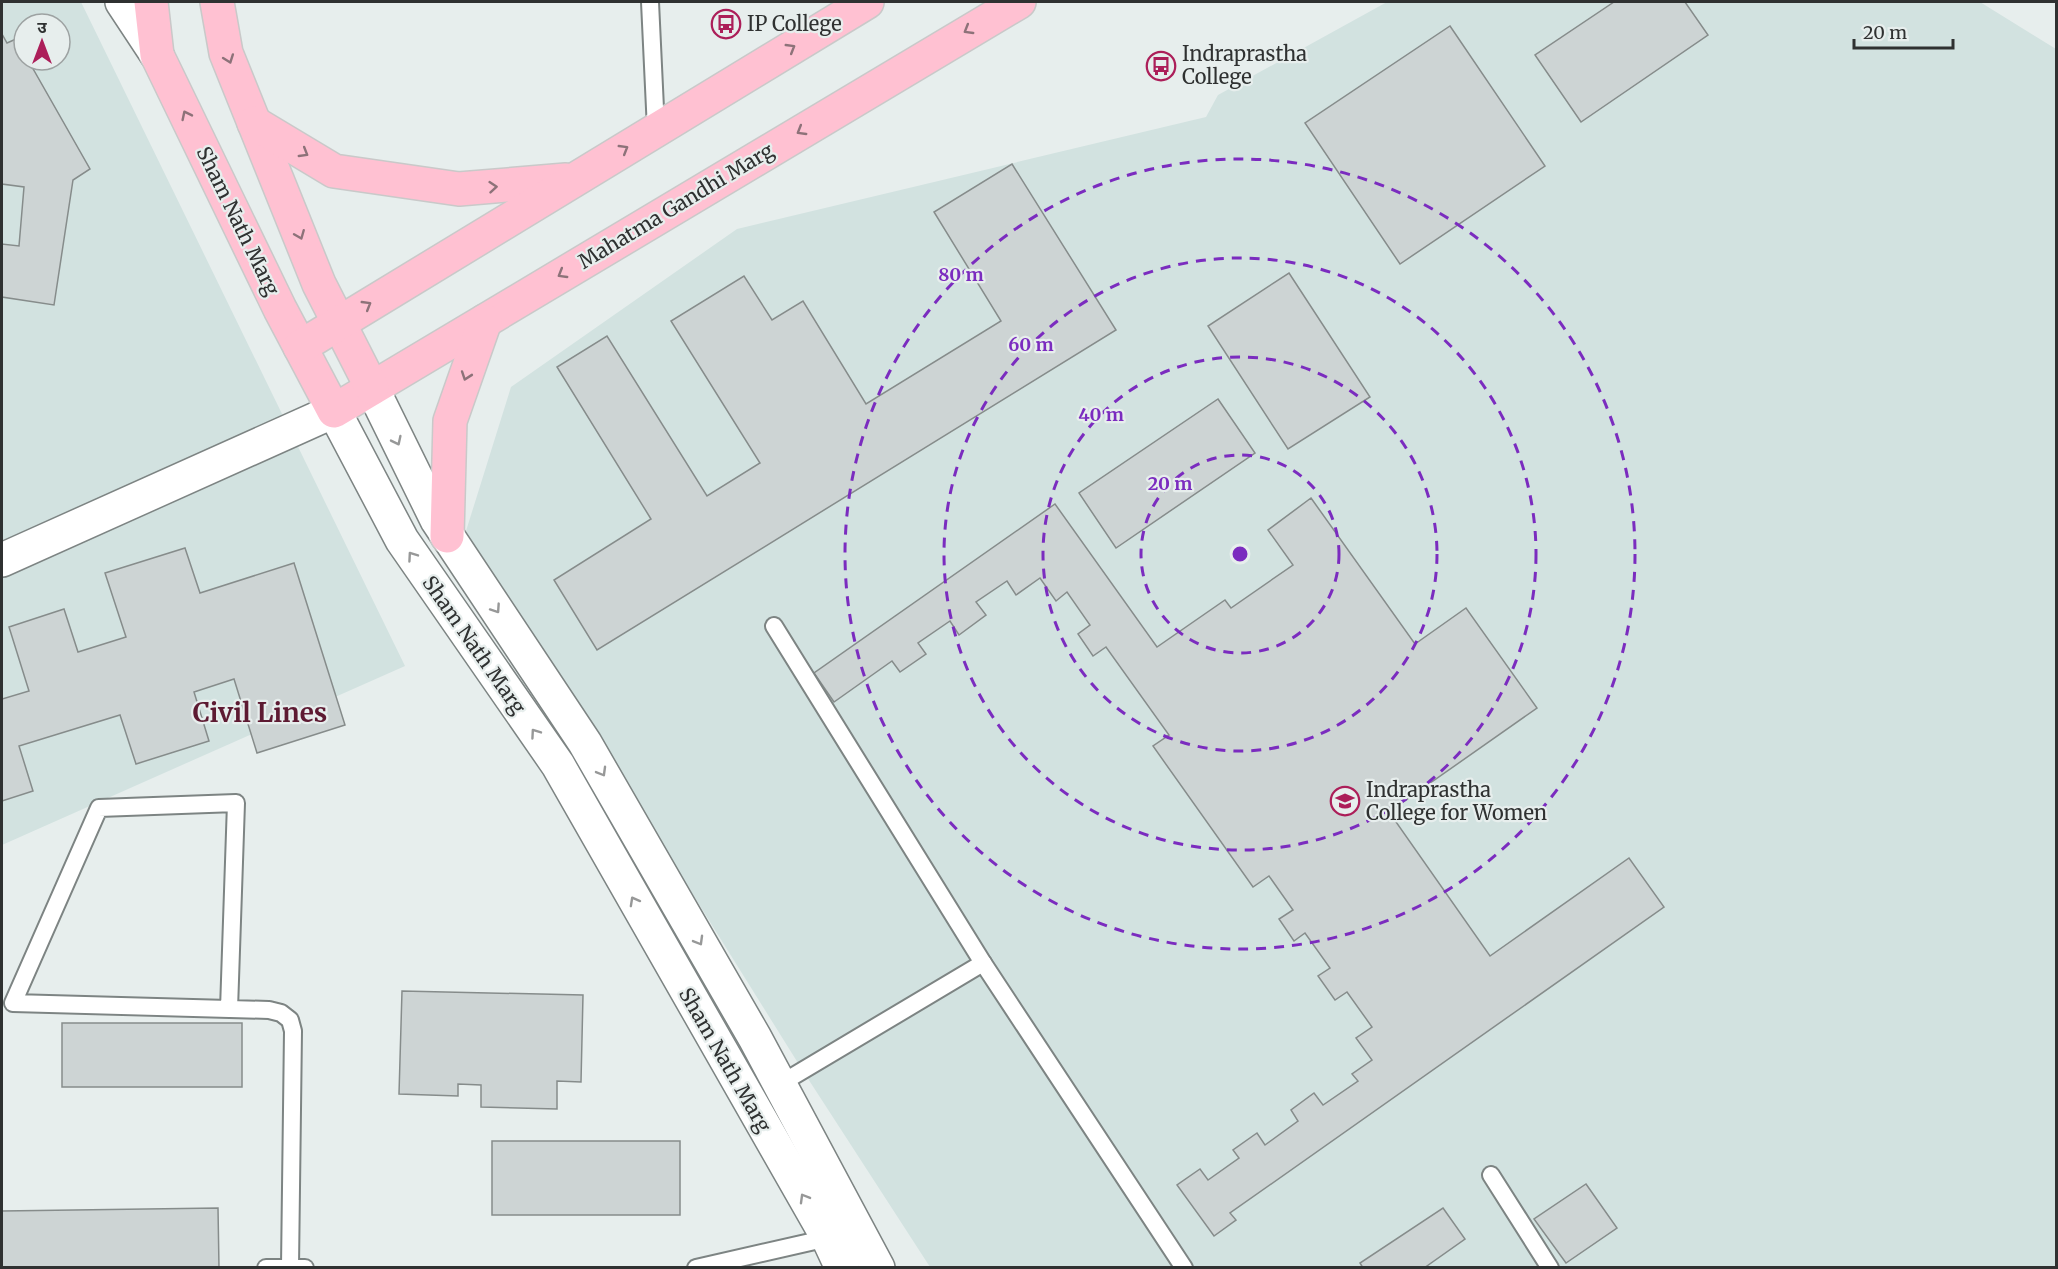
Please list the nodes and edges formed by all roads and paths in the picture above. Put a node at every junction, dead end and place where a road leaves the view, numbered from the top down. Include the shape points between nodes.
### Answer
1 (122, 2) edge
2 (151, 2) edge
3 (217, 2) edge
4 (650, 2) edge
5 (867, 2) edge
6 (1019, 2) edge
7 (157, 55) junction
8 (254, 123) junction
9 (656, 130) junction
10 (574, 180) junction
11 (485, 321) junction
12 (339, 323) junction
13 (300, 347) junction
14 (372, 388) junction
15 (334, 411) junction
16 (447, 536) junction
17 (2, 560) edge
18 (774, 626) dead end
19 (982, 963) junction
20 (229, 1009) junction
21 (780, 1085) junction
22 (749, 1102) junction
23 (1491, 1175) dead end
24 (828, 1238) junction
25 (297, 1267) edge
26 (266, 1268) edge
27 (696, 1268) edge
28 (842, 1268) edge
29 (878, 1268) edge
30 (1184, 1268) edge
31 (1550, 1268) edge

1 - 7 main road
2 - 7 main road, Sham Nath Marg
3 -> 8 main road, Sham Nath Marg via 226,53
4 - 9 lane
9 -> 5 main road
6 -> 11 main road, Mahatma Gandhi Marg
13 -> 7 main road, Sham Nath Marg
8 -> 10 main road via 334,171 459,189
8 -> 12 main road, Sham Nath Marg
10 -> 9 main road
12 -> 10 main road
11 - 14 main road, Mahatma Gandhi Marg
11 -> 16 main road via 450,421
12 - 13 main road
12 - 14 main road, Sham Nath Marg
13 - 15 main road, Sham Nath Marg
14 - 15 main road, Mahatma Gandhi Marg
14 -> 16 main road, Sham Nath Marg
15 - 17 main road
22 -> 15 main road, Sham Nath Marg via 558,765 402,540
16 -> 21 main road, Sham Nath Marg via 585,743
18 - 19 lane
19 - 21 lane
19 - 30 lane
20 - 20 lane via 13,1003 99,808 236,803
20 - 25 lane via 281,1013 290,1020 293,1031
21 - 22 lane
21 - 29 main road, Sham Nath Marg
24 -> 22 main road, Sham Nath Marg
23 - 31 lane
24 - 27 lane
24 - 28 main road, Sham Nath Marg
25 - 26 lane

